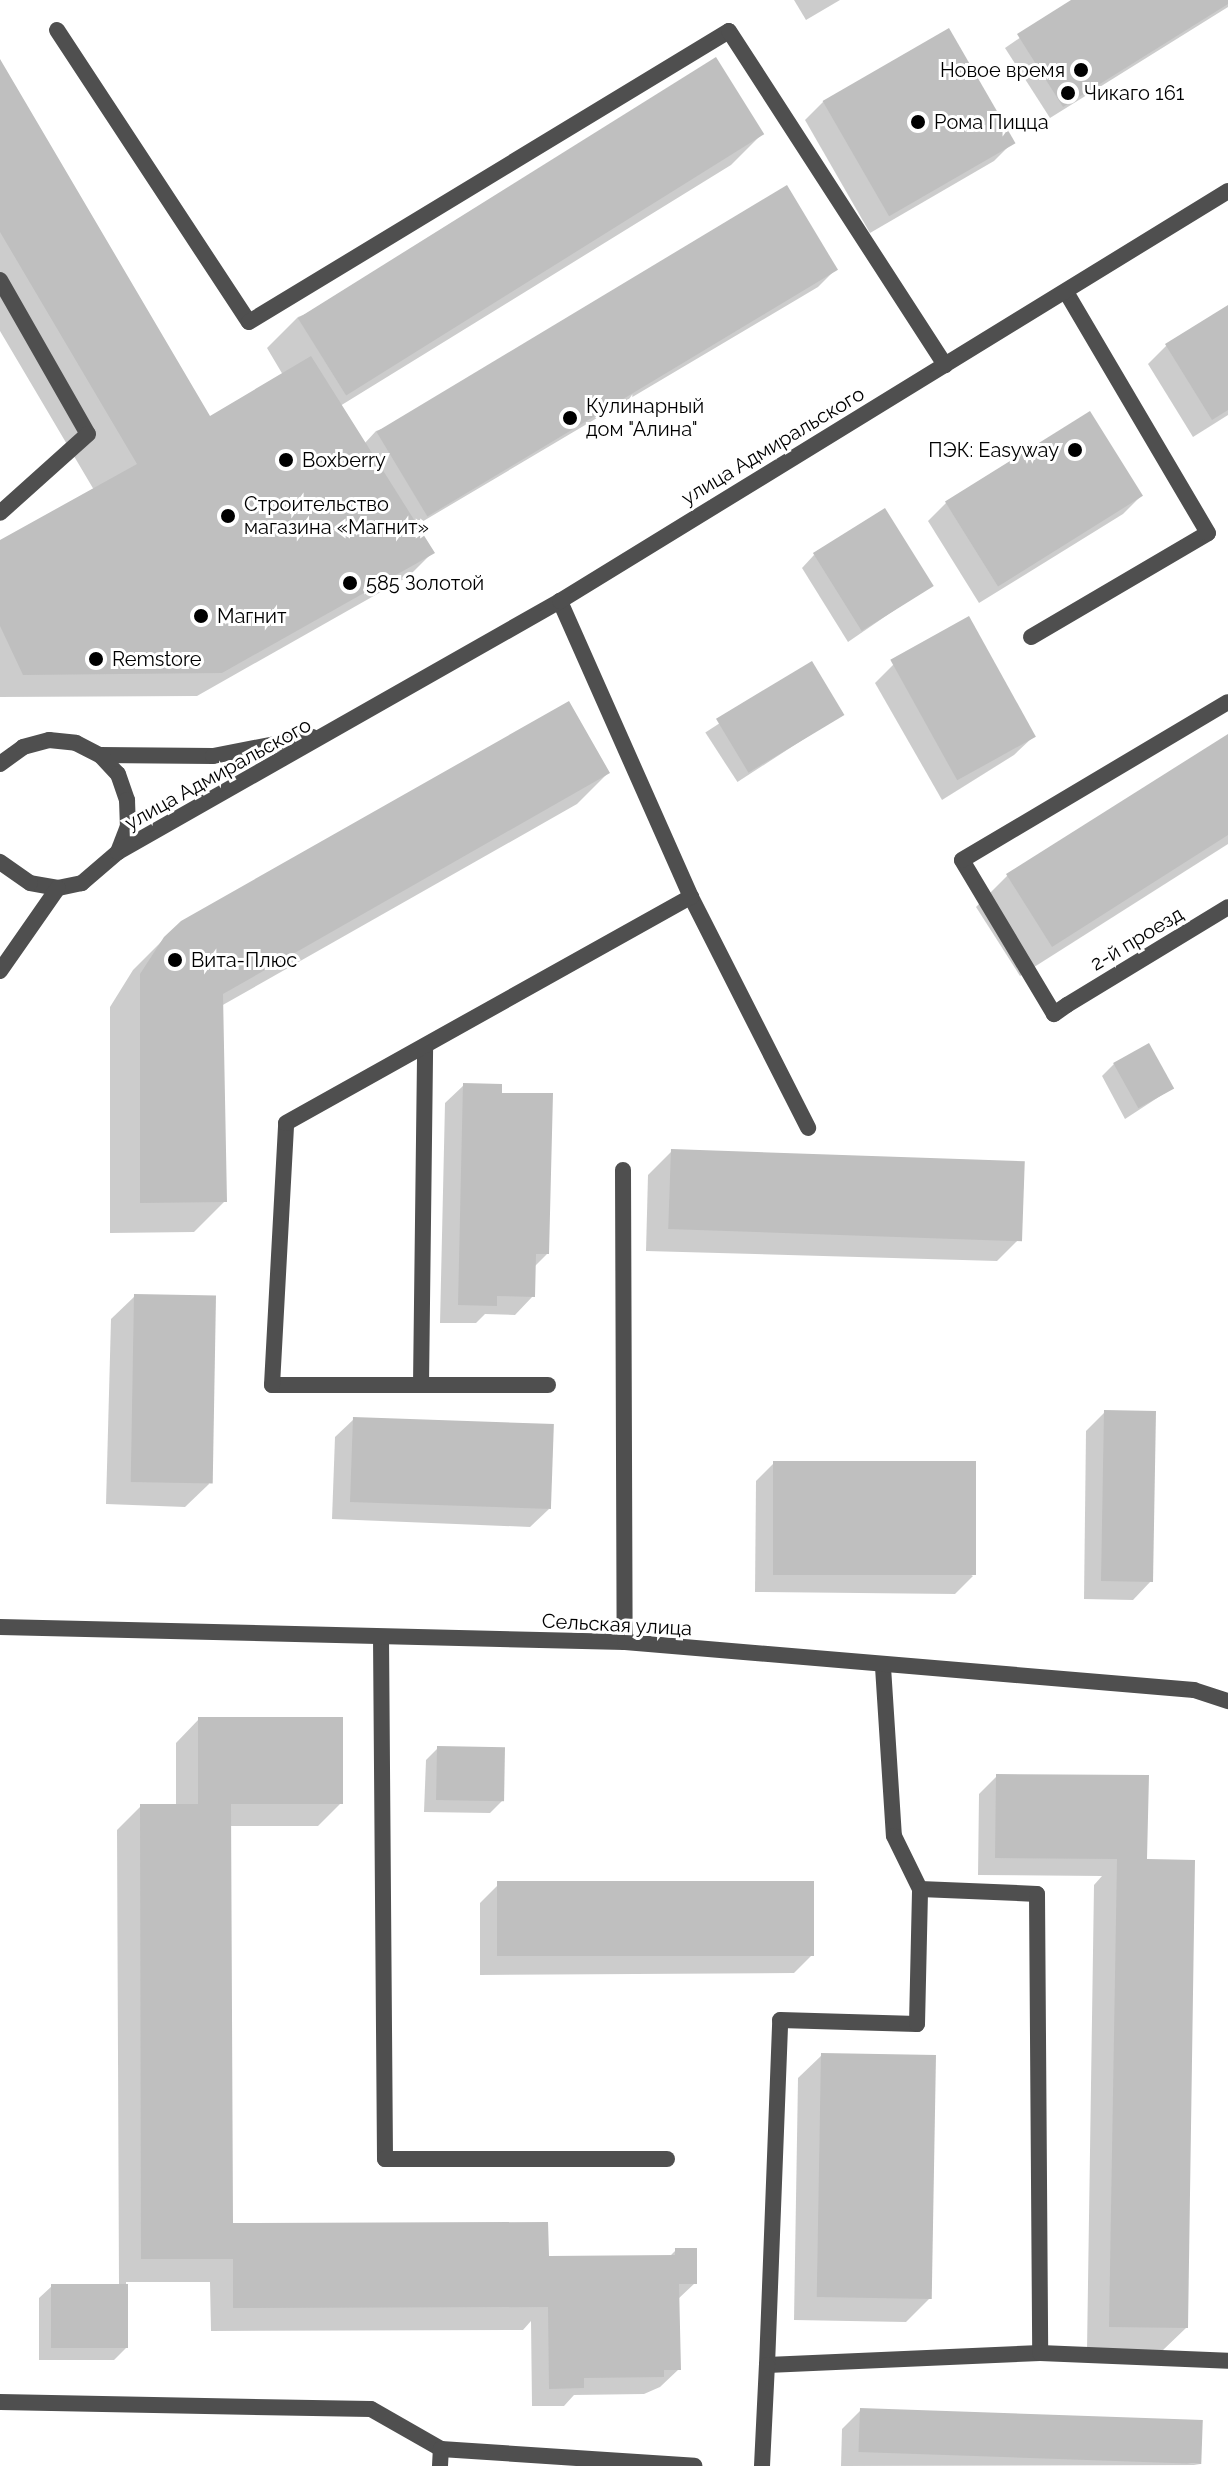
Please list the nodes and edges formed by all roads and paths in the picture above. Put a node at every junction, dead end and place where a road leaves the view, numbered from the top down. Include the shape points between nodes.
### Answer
1 (57, 30) dead end
2 (1228, 191) edge
3 (0, 280) edge
4 (1066, 292) junction
5 (945, 365) junction
6 (0, 513) edge
7 (560, 601) junction
8 (1031, 637) dead end
9 (1228, 702) edge
10 (336, 730) junction
11 (100, 755) junction
12 (0, 762) edge
13 (118, 852) junction
14 (0, 862) edge
15 (58, 888) junction
16 (691, 897) junction
17 (1228, 907) edge
18 (0, 971) edge
19 (425, 1046) junction
20 (808, 1128) dead end
21 (623, 1170) dead end
22 (421, 1385) junction
23 (548, 1385) dead end
24 (0, 1627) edge
25 (381, 1637) junction
26 (625, 1642) junction
27 (883, 1667) junction
28 (1228, 1701) edge
29 (920, 1889) junction
30 (667, 2159) dead end
31 (1040, 2353) junction
32 (1228, 2361) edge
33 (767, 2365) junction
34 (0, 2402) edge
35 (441, 2458) edge
36 (672, 2466) edge
37 (694, 2466) edge
38 (762, 2466) edge

1 - 5 street via 249,322 729,31
2 - 4 street, улица Адмиральского
3 - 6 street via 88,434
4 - 5 street, улица Адмиральского
4 - 8 street via 1208,533
5 - 7 street, улица Адмиральского
7 - 10 street, улица Адмиральского
7 - 16 street
9 - 17 street, 2-й проезд via 962,860 1054,1014
10 - 11 street, улица Адмиральского via 213,756
10 - 13 street, улица Адмиральского
11 - 12 street, улица Адмиральского via 76,743 49,740 23,747
11 - 13 street via 118,774 127,800 128,826
13 - 15 street, улица Адмиральского via 82,883
14 - 15 street via 30,883
15 - 18 street
16 - 19 street
16 - 20 street
19 - 22 street
19 - 22 street via 286,1123 272,1385
21 - 26 street
22 - 23 street
24 - 25 street, Сельская улица
25 - 26 street, Сельская улица
25 - 30 street via 385,2159
26 - 27 street, Сельская улица
27 - 28 street, Сельская улица via 1194,1690
27 - 29 street via 894,1836
29 - 31 street via 1037,1894
29 - 33 street via 917,2024 780,2020
31 - 32 street
31 - 33 street
33 - 38 street
34 - 35 street via 371,2409
35 - 36 street
36 - 37 street

